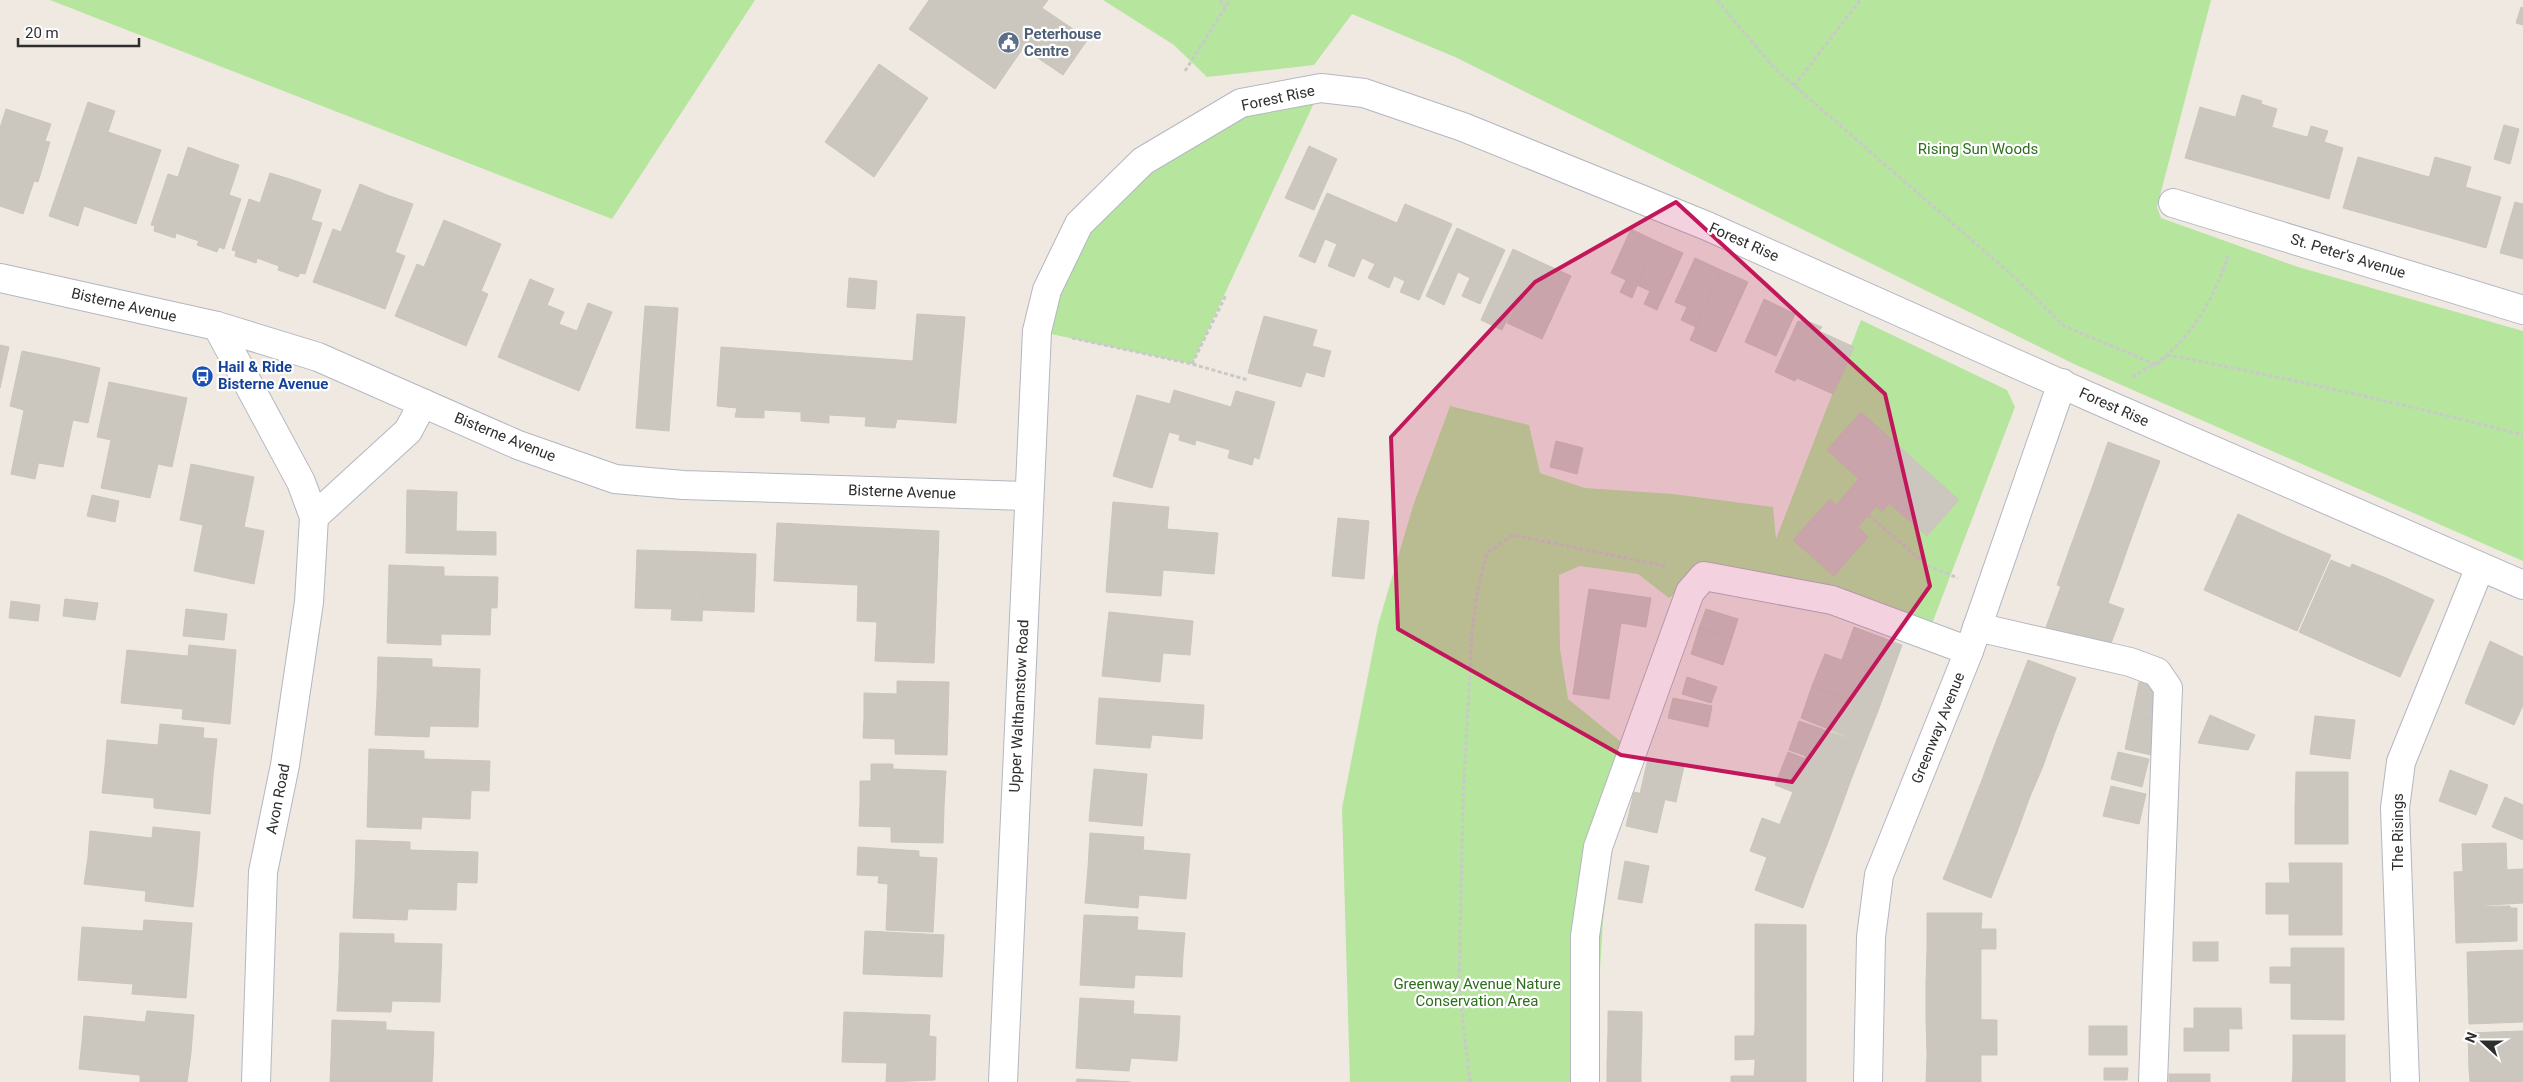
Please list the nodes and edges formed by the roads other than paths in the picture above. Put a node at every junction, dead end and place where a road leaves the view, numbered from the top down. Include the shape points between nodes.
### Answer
1 (2173, 203) dead end
2 (0, 278) edge
3 (2523, 310) edge
4 (217, 326) junction
5 (1037, 331) joint
6 (2062, 383) junction
7 (423, 403) junction
8 (1028, 496) junction
9 (314, 516) junction
10 (2480, 567) junction
11 (2523, 585) edge
12 (1973, 639) junction
13 (256, 1082) edge
14 (1003, 1082) edge
15 (1585, 1082) edge
16 (1868, 1082) edge
17 (2153, 1082) edge
18 (2405, 1082) edge

1 - 3 street, St. Peter's Avenue
2 - 4 street, Bisterne Avenue
4 - 7 street, Bisterne Avenue via 318,357
4 - 9 street, Avon Road via 301,482
5 - 6 street, Forest Rise via 1047,290 1079,224 1143,162 1241,103 1321,88 1364,93 1463,127 1707,226
5 - 8 street, Upper Walthamstow Road
6 - 10 street, Forest Rise
6 - 12 street, Greenway Avenue
7 - 8 street, Bisterne Avenue via 518,445 616,479 683,485
7 - 9 street via 408,431
8 - 14 street, Upper Walthamstow Road
9 - 13 street, Avon Road via 309,602 285,765 263,872
10 - 11 street, Forest Rise
10 - 18 street, The Risings via 2402,762 2395,808
12 - 15 street via 1832,600 1704,576 1698,581 1690,592 1598,846 1585,936
12 - 16 street, Greenway Avenue via 1879,875 1871,937
12 - 17 street via 2130,662 2157,672 2168,688

